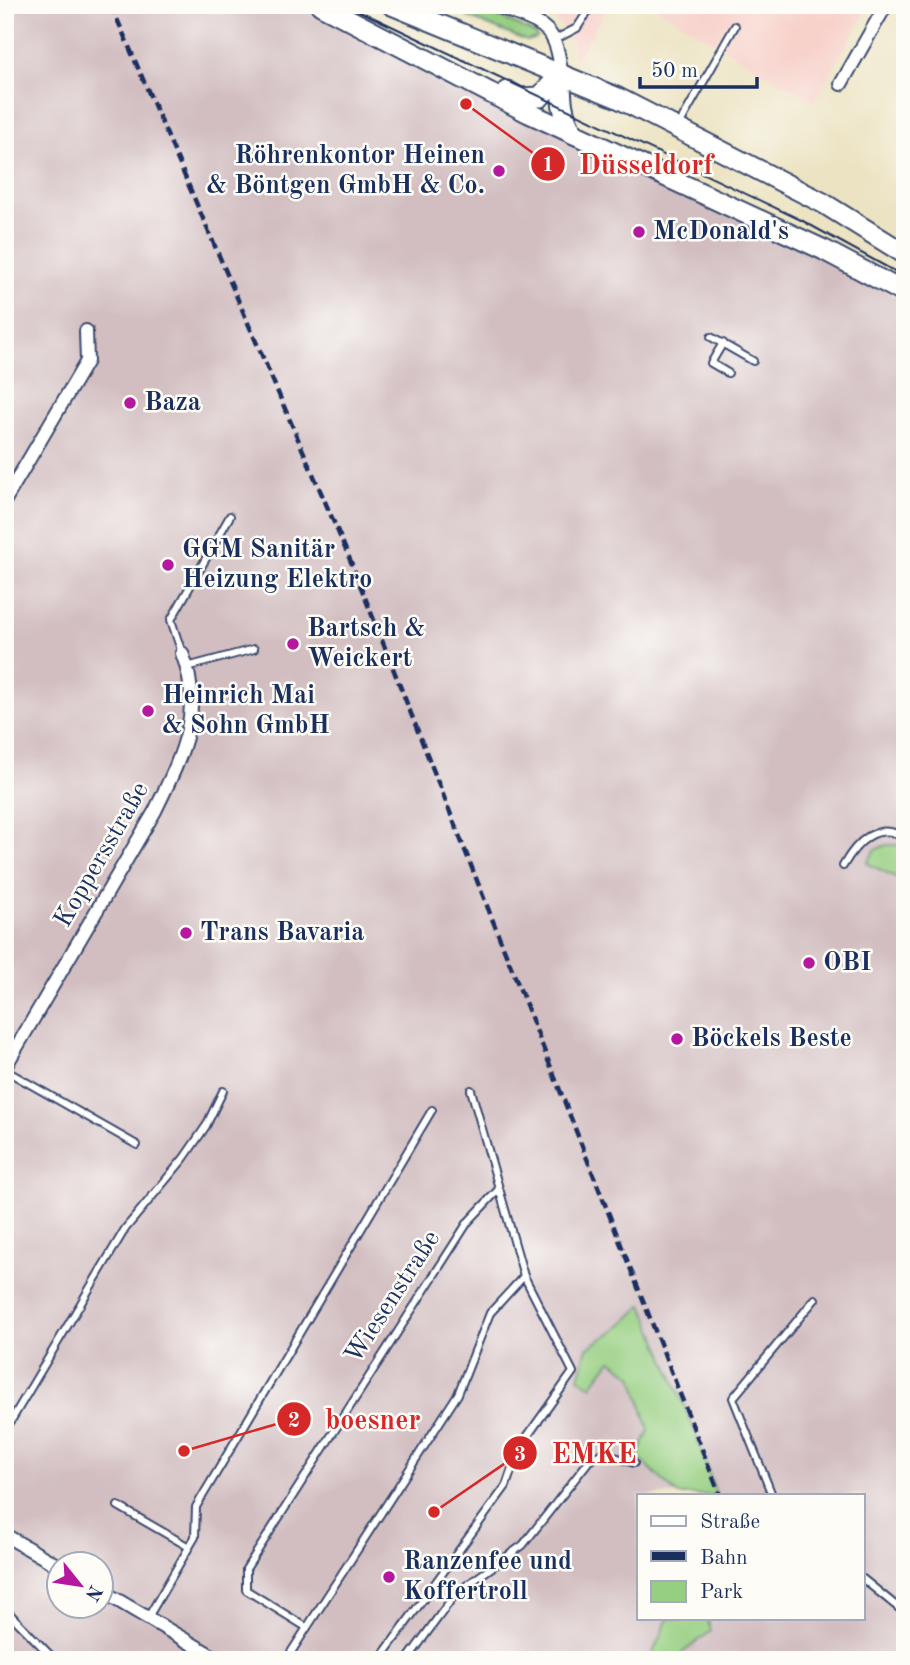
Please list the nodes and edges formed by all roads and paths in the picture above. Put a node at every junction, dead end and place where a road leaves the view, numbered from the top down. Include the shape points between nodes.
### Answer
1 (321, 5) edge
2 (392, 5) edge
3 (495, 5) edge
4 (592, 5) edge
5 (886, 5) edge
6 (736, 26) dead end
7 (556, 39) junction
8 (561, 74) junction
9 (841, 85) dead end
10 (476, 87) junction
11 (678, 127) junction
12 (574, 134) junction
13 (905, 254) edge
14 (905, 293) edge
15 (86, 331) dead end
16 (711, 337) dead end
17 (723, 343) junction
18 (753, 361) dead end
19 (728, 373) dead end
20 (5, 500) edge
21 (230, 516) dead end
22 (254, 649) dead end
23 (182, 653) joint
24 (187, 667) junction
25 (905, 838) edge
26 (842, 866) dead end
27 (5, 1068) edge
28 (471, 1090) dead end
29 (223, 1091) dead end
30 (432, 1110) dead end
31 (137, 1145) dead end
32 (499, 1189) junction
33 (524, 1276) junction
34 (815, 1299) dead end
35 (5, 1431) edge
36 (634, 1464) dead end
37 (772, 1494) edge
38 (118, 1506) dead end
39 (5, 1535) edge
40 (189, 1547) junction
41 (46, 1559) edge
42 (864, 1580) edge
43 (116, 1600) edge
44 (5, 1609) edge
45 (905, 1613) edge
46 (147, 1619) junction
47 (306, 1627) junction
48 (197, 1647) junction
49 (288, 1659) edge
50 (55, 1660) edge
51 (187, 1660) edge
52 (219, 1660) edge
53 (379, 1660) edge
54 (407, 1660) edge

1 - 10 main road
2 - 8 main road
3 - 7 street via 548,29
4 - 7 lane via 577,28
5 - 9 street
6 - 11 lane
7 - 8 street
8 - 10 main road via 547,92 530,99
8 - 11 main road
8 - 12 main road via 562,108
10 - 12 main road
11 - 13 main road via 823,203
12 - 14 main road via 824,250
15 - 20 street via 87,361
16 - 17 lane
17 - 18 lane
17 - 19 lane via 711,363
21 - 23 lane via 171,620
22 - 24 lane
23 - 24 street, Koppersstraße
24 - 27 street, Koppersstraße via 193,711 171,779
25 - 26 lane via 882,831 870,835 855,845
27 - 31 lane
28 - 32 lane
29 - 35 lane via 184,1158 125,1229
30 - 40 lane via 196,1507 195,1537
32 - 33 lane
32 - 47 lane, Wiesenstraße via 468,1222 246,1569 246,1590
33 - 47 lane via 490,1313 458,1394
33 - 53 lane via 573,1372 519,1448 506,1486
34 - 37 lane via 733,1398
36 - 54 lane via 602,1453 589,1461 523,1545 456,1593
38 - 40 lane
39 - 41 street
40 - 46 lane
42 - 45 lane
43 - 46 street
44 - 50 lane
46 - 48 street
47 - 49 lane
48 - 51 lane
48 - 52 street

